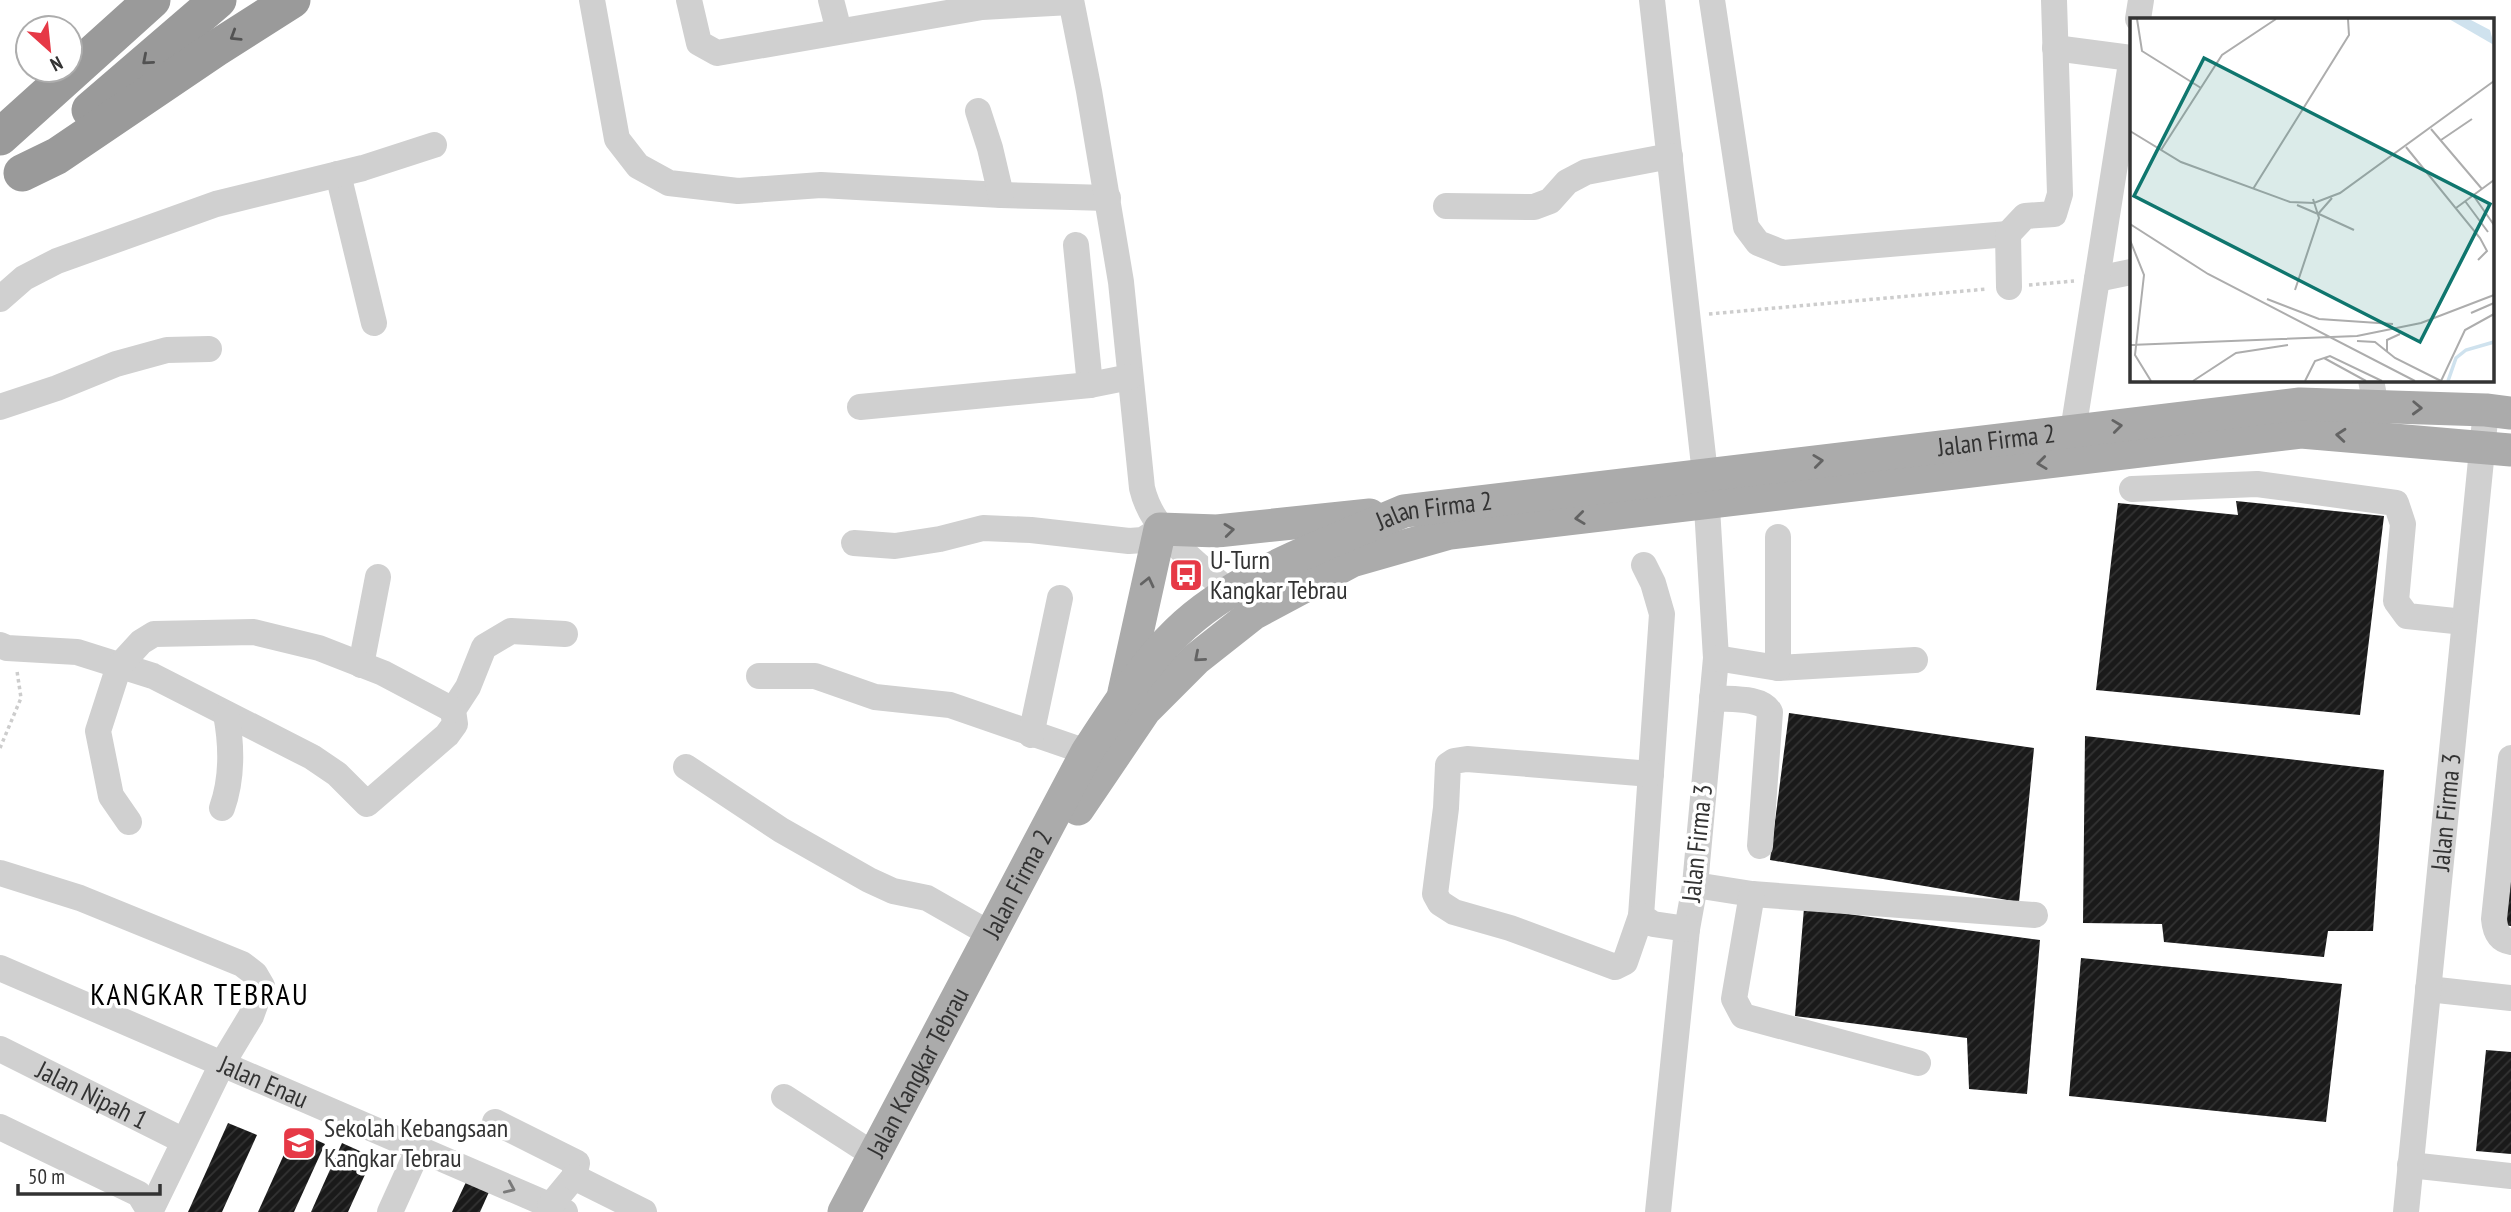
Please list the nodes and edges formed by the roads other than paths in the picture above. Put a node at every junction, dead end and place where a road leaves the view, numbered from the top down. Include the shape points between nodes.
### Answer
1 (152, 0) edge
2 (218, 0) edge
3 (292, 0) edge
4 (592, 0) edge
5 (689, 0) edge
6 (831, 0) edge
7 (1652, 0) edge
8 (1712, 0) edge
9 (2054, 0) edge
10 (2141, 0) edge
11 (1071, 1) edge
12 (2138, 18) edge
13 (839, 31) junction
14 (2055, 48) junction
15 (2130, 60) edge
16 (2130, 66) edge
17 (978, 111) dead end
18 (0, 137) edge
19 (434, 145) dead end
20 (1670, 156) junction
21 (338, 174) junction
22 (11, 183) edge
23 (1001, 195) junction
24 (1108, 198) junction
25 (1446, 206) dead end
26 (2008, 234) junction
27 (1076, 245) dead end
28 (2130, 272) edge
29 (2097, 279) junction
30 (2009, 287) road end
31 (0, 299) edge
32 (374, 323) dead end
33 (209, 349) dead end
34 (1130, 377) junction
35 (1090, 385) junction
36 (2374, 393) edge
37 (0, 407) edge
38 (860, 407) dead end
39 (2498, 411) edge
40 (2073, 431) junction
41 (2497, 449) edge
42 (1705, 488) junction
43 (2133, 489) dead end
44 (1404, 511) junction
45 (1160, 529) junction
46 (1779, 537) dead end
47 (854, 543) dead end
48 (1644, 565) dead end
49 (378, 577) dead end
50 (1229, 591) junction
51 (1060, 598) dead end
52 (1252, 614) junction
53 (2464, 622) junction
54 (565, 634) dead end
55 (4, 647) edge
56 (1716, 658) junction
57 (1915, 660) dead end
58 (361, 664) junction
59 (119, 666) junction
60 (1778, 668) junction
61 (759, 676) dead end
62 (1123, 697) junction
63 (1712, 698) junction
64 (453, 710) junction
65 (226, 713) junction
66 (1031, 734) junction
67 (1099, 756) junction
68 (2511, 758) edge
69 (686, 767) dead end
70 (1651, 774) junction
71 (222, 808) dead end
72 (129, 822) dead end
73 (1760, 846) dead end
74 (0, 873) edge
75 (1695, 886) junction
76 (1752, 894) junction
77 (2035, 915) dead end
78 (1641, 916) junction
79 (1687, 929) junction
80 (992, 935) junction
81 (2511, 942) edge
82 (0, 968) edge
83 (2428, 989) junction
84 (2511, 998) edge
85 (0, 1049) edge
86 (1918, 1063) dead end
87 (222, 1064) junction
88 (784, 1097) dead end
89 (495, 1122) dead end
90 (0, 1127) edge
91 (184, 1141) junction
92 (419, 1148) junction
93 (874, 1155) junction
94 (2410, 1165) junction
95 (2511, 1176) edge
96 (574, 1177) junction
97 (557, 1209) edge
98 (150, 1212) edge
99 (390, 1212) edge
100 (644, 1212) edge
101 (844, 1212) edge
102 (1658, 1212) edge
103 (2406, 1212) edge

1 - 18 highway
2 -> 22 highway
3 -> 22 highway
4 - 23 street via 617,139 638,166 669,183 737,191 821,185
5 - 13 street via 699,43 717,53
6 - 13 street
7 - 20 street, Jalan Firma 3
8 - 26 street via 1746,227 1759,243 1783,253
9 - 14 street
10 - 12 street
11 - 13 street via 982,6
11 - 24 street
14 - 15 street
14 - 26 street via 2060,194 2054,214 2025,216
16 - 29 street
17 - 23 street
19 - 21 street
20 - 25 street via 1586,172 1567,181 1550,201 1534,207
20 - 42 street, Jalan Firma 3
21 - 31 street via 215,204 57,261 24,278
21 - 32 street
23 - 24 street
24 - 34 street
26 - 30 street
27 - 35 street
28 - 29 street
29 - 40 street
33 - 37 street via 167,350 116,364
34 - 35 street
34 - 45 street via 1142,488
35 - 38 street
36 -> 39 main road, Jalan Firma 2
40 -> 36 main road, Jalan Firma 2
39 - 41 street, Jalan Firma 3
42 -> 40 main road, Jalan Firma 2
41 -> 42 main road, Jalan Firma 2 via 2301,432
41 - 53 street, Jalan Firma 3
42 - 44 main road, Jalan Firma 2
42 -> 52 main road, Jalan Firma 2 via 1450,533 1352,561
42 - 56 street, Jalan Firma 3
43 - 53 street via 2257,484 2396,503 2403,524 2396,601 2407,616
45 -> 44 main road via 1217,531
44 - 50 main road, Jalan Firma 2
45 - 47 street via 1143,540 1129,541 983,528 895,546
45 - 50 street
62 -> 45 main road
46 - 60 street
48 - 70 street via 1662,614
49 - 58 street
50 - 52 street
50 - 62 main road, Jalan Firma 2 via 1177,631
51 - 66 street
52 -> 67 main road, Jalan Firma 2 via 1196,659
53 - 83 street, Jalan Firma 3
54 - 64 street via 511,631 484,647
55 - 59 street via 77,652
56 - 60 street
56 - 63 street, Jalan Firma 3
57 - 60 street
58 - 59 street via 254,632 155,634
58 - 64 street
59 - 65 street via 153,676
59 - 72 street via 98,731 111,796
61 - 66 street via 816,676 875,697 950,705
62 - 67 main road, Jalan Firma 2
63 - 73 street via 1758,702 1770,712
63 - 75 street, Jalan Firma 3
64 - 65 street via 455,724 447,735 367,804 312,757
65 - 71 street via 231,738 229,787
66 - 67 street
67 - 80 main road, Jalan Firma 2
68 - 81 street via 2494,919 2497,933
69 - 80 street via 781,830 869,880 927,898
70 - 78 street
70 - 78 street via 1454,761 1448,765 1434,894 1454,912 1615,967 1625,962
74 - 87 street via 80,898 242,964 255,974 262,986 251,1016
75 - 76 street
75 - 79 street, Jalan Firma 3
76 - 77 street
76 - 86 street via 1734,999 1743,1016
78 - 79 street via 1653,924
79 - 102 street, Jalan Firma 3
80 - 93 main road, Jalan Kangkar Tebrau
82 - 87 street, Jalan Enau
83 - 84 street
83 - 94 street, Jalan Firma 3
85 - 91 street, Jalan Nipah 1
87 - 91 street
87 - 92 street, Jalan Enau
88 - 93 street
89 - 96 street via 577,1163
90 - 98 street via 139,1194
91 - 98 street
92 -> 97 street, Jalan Enau
92 - 99 street
93 - 101 main road, Jalan Kangkar Tebrau
94 - 95 street
94 - 103 street, Jalan Firma 3
96 - 97 street
96 - 100 street

